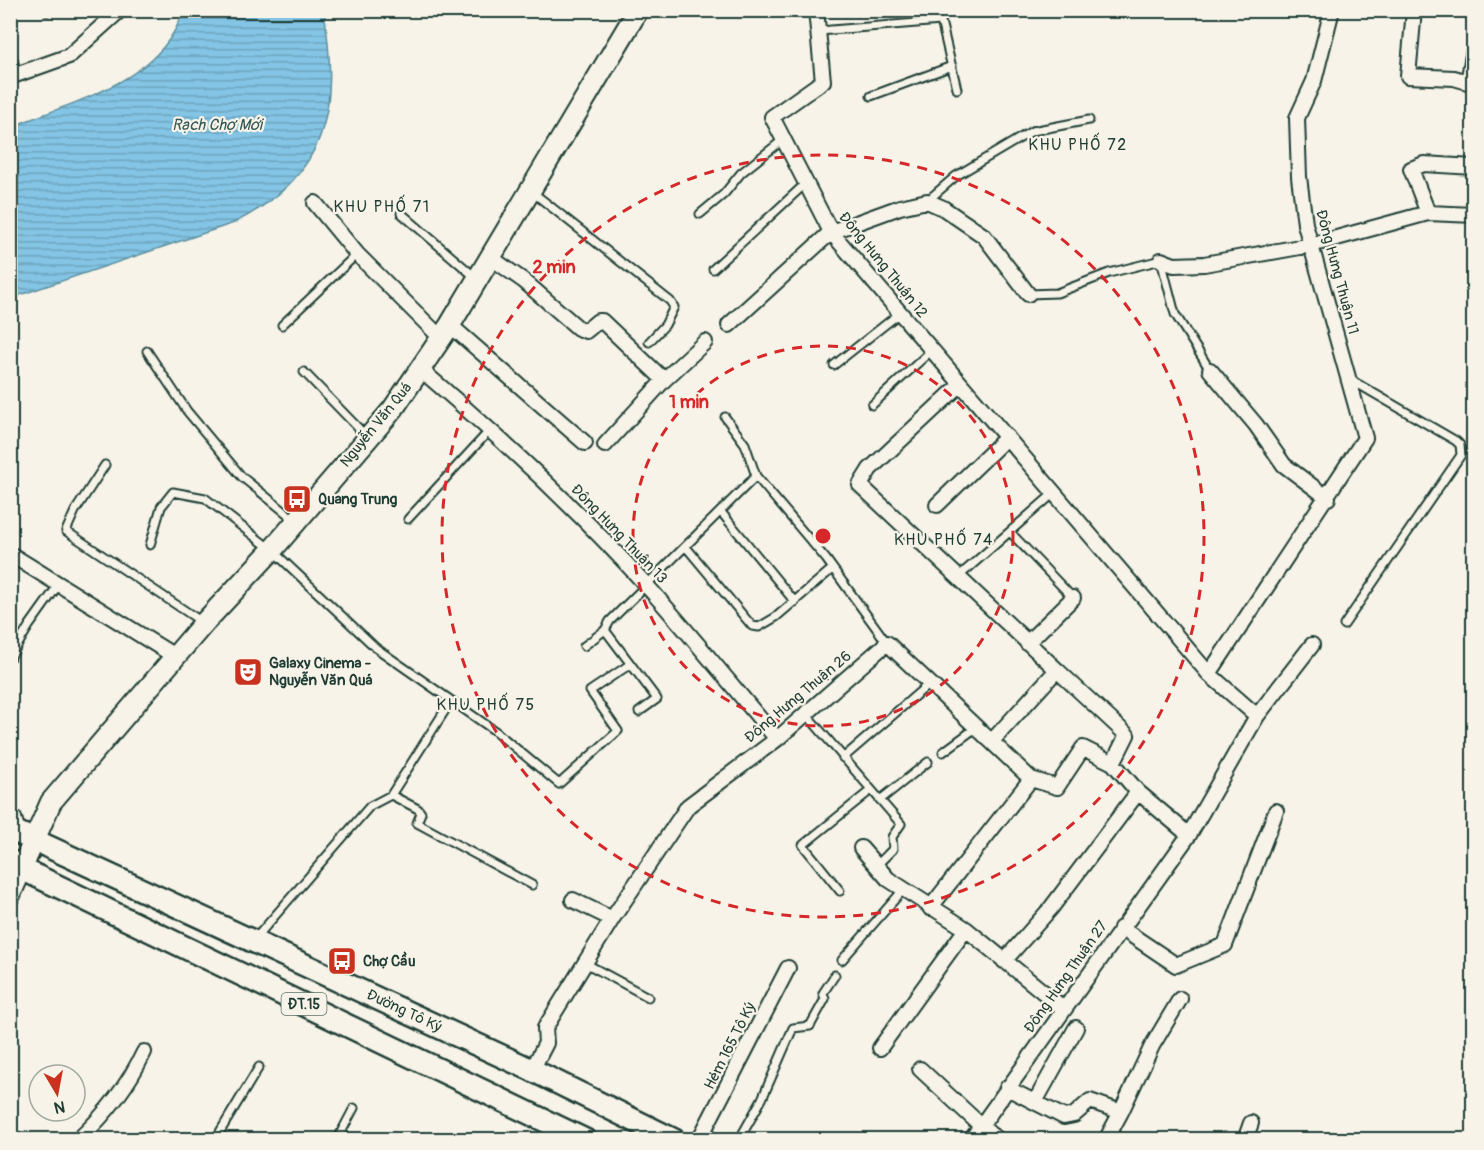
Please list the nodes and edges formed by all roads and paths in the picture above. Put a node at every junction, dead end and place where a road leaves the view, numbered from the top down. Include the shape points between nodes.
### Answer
1 (120, 10) edge
2 (638, 10) edge
3 (816, 10) edge
4 (1332, 10) edge
5 (1414, 10) edge
6 (819, 31) junction
7 (10, 50) edge
8 (1473, 50) edge
9 (952, 66) junction
10 (14, 75) edge
11 (1470, 83) edge
12 (957, 89) dead end
13 (871, 96) dead end
14 (1089, 120) dead end
15 (784, 139) junction
16 (1473, 167) edge
17 (806, 183) junction
18 (529, 189) junction
19 (927, 201) junction
20 (315, 203) dead end
21 (401, 213) dead end
22 (1428, 213) junction
23 (700, 214) dead end
24 (1473, 215) edge
25 (831, 232) junction
26 (1311, 245) junction
27 (357, 254) junction
28 (490, 257) junction
29 (1161, 260) junction
30 (713, 269) dead end
31 (477, 278) junction
32 (1028, 294) joint
33 (900, 313) junction
34 (282, 325) dead end
35 (729, 325) dead end
36 (446, 332) junction
37 (649, 342) dead end
38 (705, 342) dead end
39 (932, 350) junction
40 (147, 351) dead end
41 (834, 365) dead end
42 (420, 369) junction
43 (1209, 370) joint
44 (304, 372) dead end
45 (1349, 379) junction
46 (664, 380) junction
47 (961, 384) junction
48 (872, 405) dead end
49 (725, 417) dead end
50 (491, 429) junction
51 (1007, 437) junction
52 (367, 438) junction
53 (585, 443) dead end
54 (604, 445) dead end
55 (105, 465) dead end
56 (756, 476) junction
57 (1054, 493) junction
58 (1328, 498) junction
59 (937, 505) dead end
60 (721, 512) junction
61 (295, 519) junction
62 (408, 519) dead end
63 (1010, 531) junction
64 (150, 544) dead end
65 (686, 547) junction
66 (272, 550) junction
67 (10, 554) edge
68 (832, 569) junction
69 (956, 578) junction
70 (59, 584) junction
71 (648, 586) junction
72 (1073, 598) joint
73 (795, 602) junction
74 (204, 623) junction
75 (1344, 625) dead end
76 (604, 630) junction
77 (1027, 643) junction
78 (887, 644) junction
79 (1312, 645) dead end
80 (584, 646) dead end
81 (176, 657) junction
82 (10, 658) edge
83 (629, 665) junction
84 (1057, 670) junction
85 (1209, 674) junction
86 (930, 683) junction
87 (451, 701) junction
88 (639, 712) dead end
89 (806, 714) junction
90 (1257, 716) junction
91 (977, 727) junction
92 (777, 739) junction
93 (992, 741) junction
94 (943, 752) dead end
95 (843, 758) junction
96 (928, 762) dead end
97 (1113, 764) junction
98 (1031, 779) junction
99 (871, 790) junction
100 (1138, 792) junction
101 (391, 795) junction
102 (880, 800) junction
103 (1276, 811) dead end
104 (10, 813) edge
105 (23, 833) edge
106 (1189, 835) junction
107 (861, 848) dead end
108 (14, 863) edge
109 (876, 866) junction
110 (532, 885) dead end
111 (903, 890) junction
112 (840, 891) dead end
113 (10, 895) edge
114 (573, 900) dead end
115 (930, 908) junction
116 (612, 919) junction
117 (1121, 928) junction
118 (966, 929) junction
119 (253, 941) junction
120 (842, 960) dead end
121 (1005, 961) junction
122 (585, 963) junction
123 (788, 968) dead end
124 (835, 975) dead end
125 (648, 998) dead end
126 (1180, 999) dead end
127 (1064, 1008) junction
128 (1076, 1028) dead end
129 (880, 1048) dead end
130 (144, 1052) dead end
131 (259, 1066) dead end
132 (920, 1069) dead end
133 (532, 1070) junction
134 (1007, 1088) junction
135 (1035, 1102) junction
136 (354, 1108) dead end
137 (1120, 1112) junction
138 (1251, 1123) dead end
139 (981, 1125) junction
140 (10, 1136) edge
141 (16, 1140) edge
142 (78, 1140) edge
143 (215, 1140) edge
144 (337, 1140) edge
145 (585, 1140) edge
146 (674, 1140) edge
147 (699, 1140) edge
148 (739, 1140) edge
149 (971, 1140) edge
150 (999, 1140) edge
151 (1106, 1140) edge
152 (1245, 1140) edge

1 - 10 street via 69,56
2 - 18 main road, Nguyễn Văn Quá
3 - 6 street, Đông Hưng Thuận 12
4 - 26 street, Đông Hưng Thuận 11 via 1314,81 1297,118 1299,177
5 - 11 street via 1408,76 1454,78
6 - 9 lane via 940,21
6 - 15 street, Đông Hưng Thuận 12 via 823,81 772,117
7 - 10 lane
8 - 11 street
9 - 12 lane
9 - 13 lane
14 - 19 lane via 1032,131 956,176
15 - 17 street, Đông Hưng Thuận 12
15 - 23 lane via 741,173
16 - 22 street via 1424,164 1412,169
17 - 25 street, Đông Hưng Thuận 12
17 - 30 lane
18 - 28 main road, Nguyễn Văn Quá
18 - 37 lane via 670,301 674,307 672,314
19 - 25 street
19 - 32 street via 984,236
20 - 27 street
21 - 31 lane
22 - 24 street
22 - 26 street
25 - 33 street, Đông Hưng Thuận 12
25 - 35 street
26 - 29 street via 1204,264 1174,265
26 - 45 street, Đông Hưng Thuận 11
27 - 34 lane
27 - 36 street
28 - 31 main road, Nguyễn Văn Quá
28 - 46 street via 578,328 586,331 602,321
29 - 32 lane via 1109,273 1057,293
29 - 43 lane via 1175,314
31 - 36 main road, Nguyễn Văn Quá
33 - 39 street, Đông Hưng Thuận 12
33 - 41 lane
36 - 42 main road, Nguyễn Văn Quá
36 - 53 street
38 - 46 street
39 - 47 street, Đông Hưng Thuận 12
39 - 48 lane
40 - 61 lane via 187,411 242,477
42 - 50 street, Đông Hưng Thuận 13
42 - 52 main road, Nguyễn Văn Quá
43 - 58 street via 1284,465
44 - 52 lane
45 - 58 street, Đông Hưng Thuận 11 via 1365,438
45 - 75 lane via 1456,441 1461,455
46 - 54 street
47 - 51 street, Đông Hưng Thuận 12
47 - 69 street via 860,482
49 - 56 lane via 745,444
50 - 62 lane
50 - 71 street, Đông Hưng Thuận 13
51 - 57 street, Đông Hưng Thuận 12
51 - 59 street
52 - 61 main road, Nguyễn Văn Quá
55 - 74 lane via 66,531
56 - 60 lane
56 - 68 lane
57 - 63 lane
57 - 85 street, Đông Hưng Thuận 12
58 - 85 street, Đông Hưng Thuận 11
60 - 65 lane
60 - 73 lane
61 - 66 main road, Nguyễn Văn Quá
63 - 69 lane
63 - 72 lane
64 - 66 lane via 161,507 173,492 205,498
65 - 71 lane
65 - 73 lane via 752,626 765,626
66 - 74 main road, Nguyễn Văn Quá
66 - 87 lane via 376,648
67 - 70 street
68 - 73 lane
68 - 78 lane
69 - 77 street
70 - 81 street
70 - 82 lane
71 - 76 lane
71 - 92 street, Đông Hưng Thuận 13
72 - 77 street
74 - 81 main road, Nguyễn Văn Quá
76 - 80 lane
76 - 83 lane
77 - 84 street
78 - 86 street
78 - 89 street, Đông Hưng Thuận 26
79 - 90 street, Đông Hưng Thuận 27
81 - 105 main road, Nguyễn Văn Quá
83 - 87 lane via 590,691 618,730 559,784 495,731
83 - 88 lane via 657,699
84 - 93 street
84 - 97 street via 1126,735
85 - 90 street, Đông Hưng Thuận 12
86 - 91 street
86 - 95 lane
87 - 101 lane
89 - 92 street, Đông Hưng Thuận 26
89 - 95 lane
90 - 106 street, Đông Hưng Thuận 27
91 - 93 street
91 - 94 lane
92 - 116 street, Đông Hưng Thuận 26 via 688,806
93 - 98 street
95 - 99 lane
96 - 102 lane
97 - 98 street via 1083,748 1057,787
97 - 100 street
98 - 115 street
99 - 102 lane
99 - 112 lane via 803,845
100 - 106 street
100 - 121 street via 1051,908
101 - 110 lane via 418,809 421,813 417,823
101 - 119 lane via 370,806
102 - 109 lane via 901,824 892,837 893,849
103 - 117 street via 1225,945 1176,965
104 - 105 lane via 17,816
105 - 108 main road, Nguyễn Văn Quá
105 - 119 main road, Đường Tô Ký / ĐT.15
106 - 117 street, Đông Hưng Thuận 27
107 - 109 street
108 - 113 main road, Nguyễn Văn Quá
108 - 145 main road, ĐT.15
109 - 111 street
111 - 115 street
111 - 120 lane
114 - 116 street
115 - 118 street
116 - 122 street, Đông Hưng Thuận 26
117 - 127 street, Đông Hưng Thuận 27
118 - 121 street
118 - 129 street
119 - 133 main road, Đường Tô Ký / ĐT.15
121 - 127 street
122 - 125 lane
122 - 133 street, Đông Hưng Thuận 26 via 545,1028 546,1043
123 - 147 street, Hẻm 165 Tô Ký
124 - 148 lane via 810,1026 793,1028
126 - 137 street
127 - 134 street, Đông Hưng Thuận 27
128 - 135 street
130 - 142 street via 130,1082
131 - 143 lane
132 - 139 street
133 - 146 main road, Đường Tô Ký / ĐT.15
134 - 135 street
134 - 139 street, Đông Hưng Thuận 27
135 - 137 street via 1064,1117 1074,1115 1090,1101
136 - 144 lane
137 - 151 street
138 - 152 street
139 - 149 street, Đông Hưng Thuận 27
139 - 150 street
140 - 141 street

